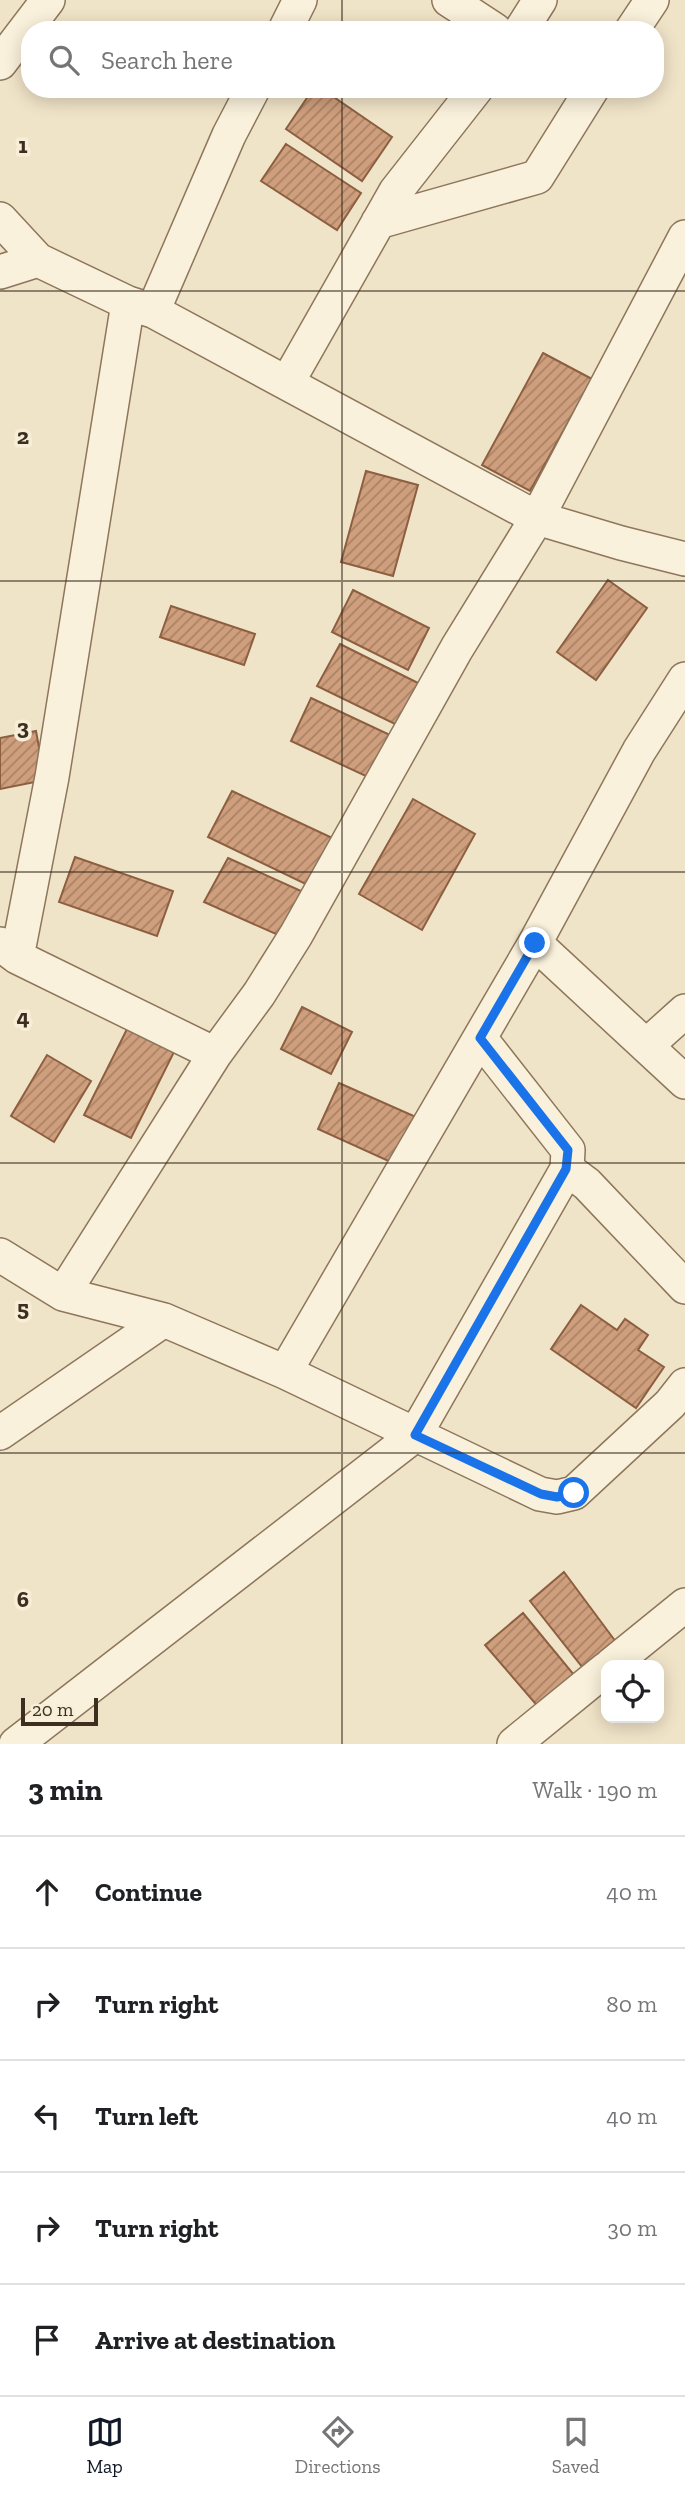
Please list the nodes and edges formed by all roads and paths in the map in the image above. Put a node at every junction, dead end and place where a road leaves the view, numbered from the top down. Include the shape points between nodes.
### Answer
1 (48, 0) edge
2 (300, 0) edge
3 (449, 0) edge
4 (540, 0) edge
5 (652, 0) edge
6 (32, 21) edge
7 (290, 21) edge
8 (481, 21) edge
9 (527, 21) edge
10 (638, 21) edge
11 (21, 35) edge
12 (0, 63) edge
13 (248, 98) edge
14 (469, 98) edge
15 (586, 98) edge
16 (0, 219) edge
17 (379, 222) junction
18 (685, 237) edge
19 (38, 260) junction
20 (0, 272) edge
21 (140, 307) junction
22 (286, 383) junction
23 (537, 518) junction
24 (685, 559) edge
25 (685, 679) edge
26 (535, 943) junction
27 (9, 951) edge
28 (685, 1011) edge
29 (480, 1038) junction
30 (646, 1046) junction
31 (215, 1054) junction
32 (685, 1082) edge
33 (566, 1169) junction
34 (0, 1255) edge
35 (685, 1287) edge
36 (63, 1294) junction
37 (164, 1320) junction
38 (285, 1372) junction
39 (680, 1403) edge
40 (0, 1433) edge
41 (415, 1435) junction
42 (685, 1605) edge
43 (617, 1660) edge
44 (601, 1673) edge
45 (16, 1744) edge
46 (513, 1744) edge

1 - 6 street
2 - 7 street
3 - 8 street
4 - 9 street
5 - 10 street
11 - 12 street
13 - 21 street
14 - 17 street via 396,191
15 - 17 street via 537,177
16 - 19 street
17 - 22 street
18 - 23 street
19 - 20 street
19 - 21 street
21 - 22 street
21 - 27 street via 52,777
22 - 23 street
23 - 24 street
23 - 31 street via 457,648 296,935
25 - 26 street via 639,751
26 - 29 street
26 - 30 street
27 - 31 street
28 - 30 street
29 - 33 street via 568,1150
29 - 38 street
30 - 32 street
31 - 36 street
33 - 35 street via 587,1184
33 - 41 street
34 - 36 street
36 - 37 street
37 - 38 street
37 - 40 street
38 - 41 street
39 - 41 street via 574,1493 557,1497 518,1485
41 - 45 street
42 - 43 street
44 - 46 street

